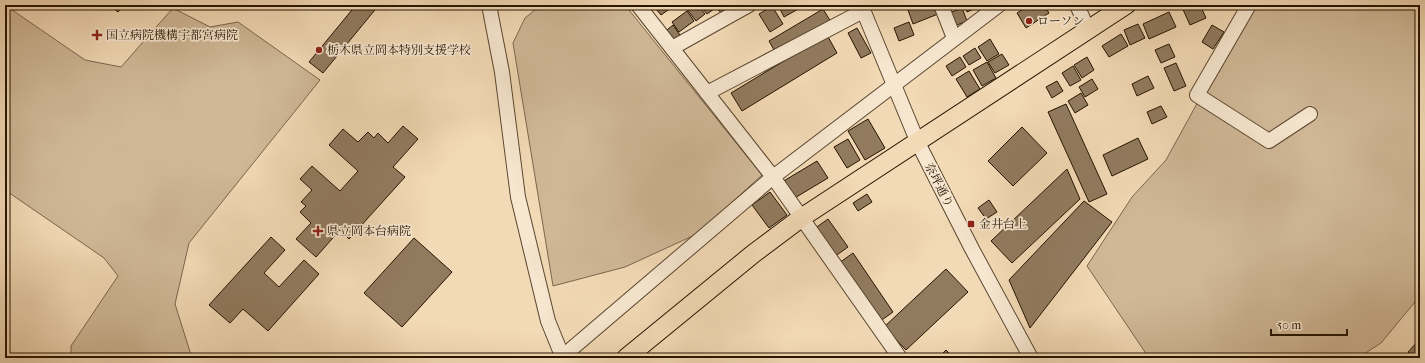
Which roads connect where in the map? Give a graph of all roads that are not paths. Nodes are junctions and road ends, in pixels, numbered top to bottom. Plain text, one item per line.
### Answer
1 (489, 5) edge
2 (638, 5) edge
3 (749, 5) edge
4 (941, 5) edge
5 (999, 5) edge
6 (1077, 5) edge
7 (1126, 5) edge
8 (1249, 5) edge
9 (862, 8) edge
10 (1088, 30) junction
11 (954, 38) junction
12 (672, 48) junction
13 (894, 85) junction
14 (707, 93) junction
15 (1310, 114) dead end
16 (918, 143) junction
17 (773, 177) junction
18 (801, 218) junction
19 (562, 358) edge
20 (626, 358) edge
21 (900, 358) edge
22 (1031, 358) edge

1 - 19 street
2 - 12 street
3 - 12 street
4 - 11 street
5 - 11 street
6 - 10 street
7 - 10 main road
8 - 15 street
9 - 13 street, 奈坪通り
9 - 14 street
10 - 16 main road
11 - 13 street
12 - 14 street
13 - 16 street, 奈坪通り
13 - 17 street
14 - 17 street
16 - 18 main road
16 - 22 street, 奈坪通り
17 - 18 street
17 - 19 street
18 - 20 main road
18 - 21 street

